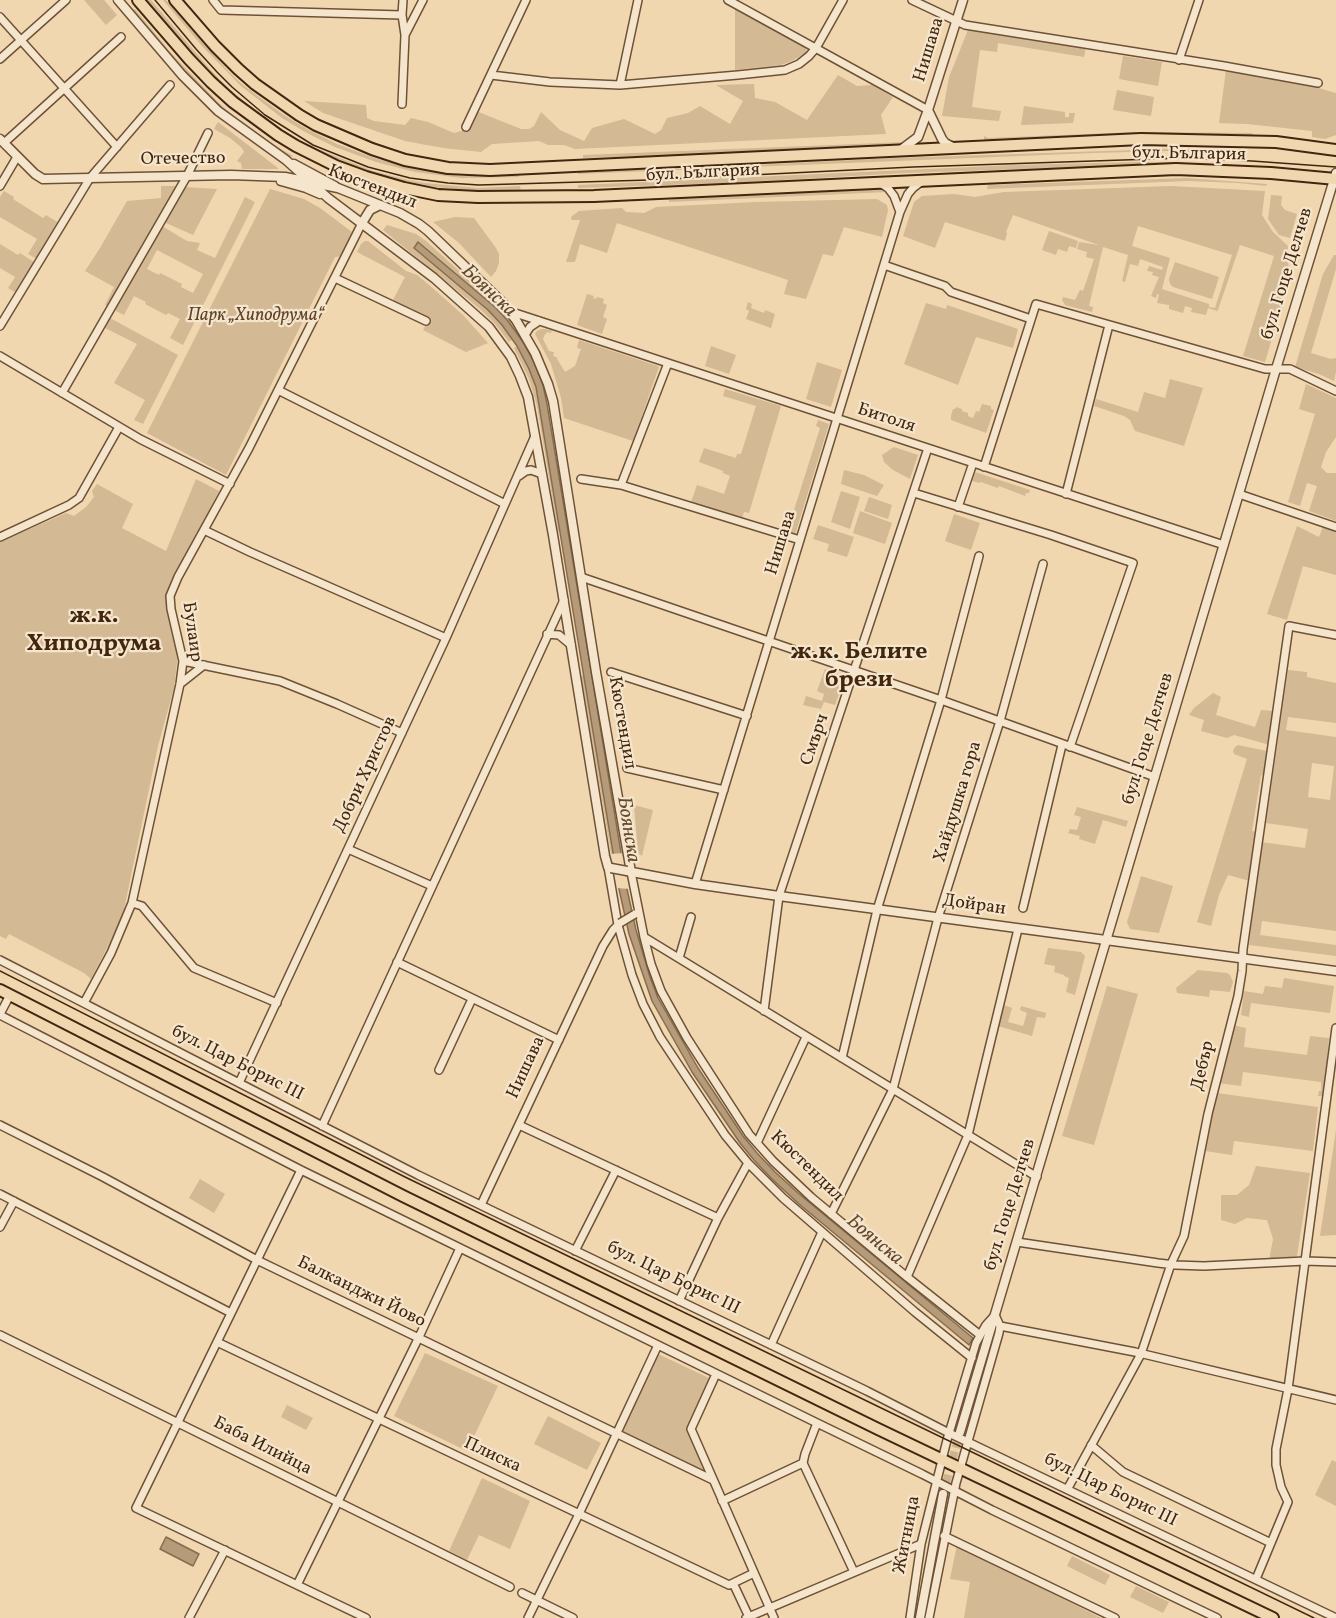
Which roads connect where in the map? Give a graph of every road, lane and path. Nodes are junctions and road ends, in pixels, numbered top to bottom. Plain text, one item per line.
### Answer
1 (66, 0) edge
2 (118, 0) edge
3 (138, 0) edge
4 (175, 0) edge
5 (213, 0) edge
6 (403, 0) edge
7 (423, 0) edge
8 (526, 0) edge
9 (638, 0) edge
10 (728, 0) edge
11 (843, 0) edge
12 (912, 0) edge
13 (963, 0) edge
14 (1199, 0) edge
15 (402, 15) junction
16 (0, 17) edge
17 (956, 21) junction
18 (405, 35) junction
19 (121, 37) dead end
20 (21, 41) junction
21 (816, 48) junction
22 (0, 59) edge
23 (1179, 60) junction
24 (491, 75) junction
25 (1318, 83) dead end
26 (170, 85) dead end
27 (620, 85) junction
28 (64, 89) junction
29 (402, 104) dead end
30 (928, 110) junction
31 (466, 127) dead end
32 (208, 133) dead end
33 (2, 141) edge
34 (117, 147) junction
35 (953, 147) junction
36 (901, 150) junction
37 (1336, 150) edge
38 (17, 157) junction
39 (285, 160) junction
40 (188, 176) junction
41 (1335, 177) edge
42 (90, 178) junction
43 (275, 178) junction
44 (926, 179) junction
45 (309, 182) junction
46 (878, 182) junction
47 (0, 186) edge
48 (338, 188) junction
49 (328, 198) junction
50 (380, 205) junction
51 (900, 212) junction
52 (362, 223) junction
53 (884, 265) junction
54 (335, 278) junction
55 (509, 311) junction
56 (1031, 319) junction
57 (426, 321) dead end
58 (539, 321) junction
59 (1108, 325) junction
60 (0, 326) edge
61 (525, 335) junction
62 (0, 356) edge
63 (668, 363) junction
64 (1276, 369) junction
65 (278, 390) junction
66 (1336, 391) edge
67 (62, 393) junction
68 (838, 419) junction
69 (119, 427) junction
70 (535, 436) junction
71 (928, 448) junction
72 (973, 463) junction
73 (984, 467) junction
74 (542, 474) junction
75 (517, 478) junction
76 (580, 479) dead end
77 (230, 484) junction
78 (621, 485) junction
79 (914, 494) junction
80 (1066, 494) junction
81 (1239, 494) junction
82 (506, 504) junction
83 (958, 507) junction
84 (1336, 527) edge
85 (204, 530) junction
86 (0, 537) edge
87 (800, 540) junction
88 (1224, 545) junction
89 (979, 556) dead end
90 (1043, 564) dead end
91 (581, 577) junction
92 (564, 600) junction
93 (547, 634) junction
94 (1336, 635) edge
95 (446, 639) junction
96 (769, 642) junction
97 (571, 645) junction
98 (183, 661) junction
99 (204, 665) junction
100 (855, 671) junction
101 (611, 672) dead end
102 (180, 684) junction
103 (940, 700) junction
104 (747, 716) junction
105 (999, 721) junction
106 (402, 733) junction
107 (1066, 746) junction
108 (627, 768) dead end
109 (1155, 777) junction
110 (724, 790) junction
111 (348, 849) junction
112 (609, 868) junction
113 (629, 871) junction
114 (695, 884) junction
115 (432, 886) junction
116 (779, 896) junction
117 (132, 903) junction
118 (1023, 908) dead end
119 (877, 910) junction
120 (637, 913) junction
121 (691, 917) dead end
122 (938, 918) junction
123 (619, 924) junction
124 (1018, 929) junction
125 (644, 937) junction
126 (1106, 941) junction
127 (624, 945) junction
128 (603, 946) junction
129 (679, 958) junction
130 (1242, 959) junction
131 (0, 960) edge
132 (397, 962) junction
133 (1336, 971) edge
134 (5, 993) edge
135 (472, 999) junction
136 (84, 1004) junction
137 (276, 1004) junction
138 (764, 1011) junction
139 (0, 1014) edge
140 (1336, 1028) edge
141 (806, 1037) junction
142 (559, 1040) junction
143 (842, 1058) junction
144 (439, 1070) dead end
145 (239, 1083) junction
146 (893, 1089) junction
147 (0, 1125) edge
148 (519, 1125) junction
149 (322, 1126) junction
150 (968, 1135) junction
151 (757, 1143) junction
152 (748, 1163) junction
153 (301, 1170) junction
154 (616, 1170) junction
155 (1036, 1177) junction
156 (0, 1194) edge
157 (14, 1201) junction
158 (481, 1205) junction
159 (831, 1214) junction
160 (718, 1218) junction
161 (0, 1227) edge
162 (822, 1232) junction
163 (1017, 1242) junction
164 (460, 1248) junction
165 (575, 1251) junction
166 (257, 1260) junction
167 (1305, 1261) junction
168 (1336, 1263) edge
169 (1171, 1264) junction
170 (907, 1277) junction
171 (679, 1301) junction
172 (231, 1313) junction
173 (995, 1316) junction
174 (999, 1326) junction
175 (0, 1335) edge
176 (980, 1335) junction
177 (418, 1338) junction
178 (217, 1342) junction
179 (657, 1345) junction
180 (771, 1345) junction
181 (1141, 1354) junction
182 (972, 1358) junction
183 (716, 1374) junction
184 (1288, 1389) junction
185 (1336, 1400) edge
186 (379, 1419) junction
187 (178, 1422) junction
188 (817, 1424) junction
189 (960, 1432) tunnel mouth
190 (617, 1433) junction
191 (949, 1433) junction
192 (967, 1441) junction
193 (1091, 1446) junction
194 (942, 1459) junction
195 (803, 1463) junction
196 (960, 1468) junction
197 (713, 1480) junction
198 (936, 1481) junction
199 (1068, 1488) junction
200 (954, 1490) junction
201 (943, 1494) tunnel mouth
202 (722, 1501) junction
203 (338, 1502) junction
204 (579, 1514) junction
205 (944, 1536) junction
206 (1271, 1542) junction
207 (921, 1544) junction
208 (225, 1550) junction
209 (854, 1572) junction
210 (754, 1574) junction
211 (1256, 1579) junction
212 (734, 1583) junction
213 (297, 1585) junction
214 (510, 1587) dead end
215 (522, 1593) dead end
216 (536, 1600) junction
217 (770, 1608) junction
218 (748, 1617) edge
219 (189, 1618) edge
220 (366, 1618) edge
221 (528, 1618) edge
222 (573, 1618) edge
223 (774, 1618) edge
224 (910, 1618) edge
225 (920, 1618) edge
226 (929, 1618) edge
227 (1115, 1618) edge
228 (1215, 1618) edge
229 (1273, 1618) edge
230 (1336, 1618) edge

1 - 20 street
2 - 39 street
3 - 46 main road, бул. България
4 - 36 main road, бул. България
5 - 15 street
6 - 15 street
7 - 18 street
8 - 24 street
9 - 27 street
10 - 21 street
11 - 21 street
12 - 17 street
13 - 17 street, Нишава
14 - 23 street
15 - 18 street
16 - 20 street
17 - 23 street
17 - 30 street, Нишава
18 - 29 street
19 - 28 street
20 - 22 street
20 - 28 street
21 - 27 street
21 - 30 street
23 - 25 street
24 - 27 street
24 - 31 street
26 - 34 street
28 - 33 street
28 - 34 street
30 - 35 street, Нишава
30 - 36 street, Нишава
32 - 40 street
33 - 38 street, Отечество
34 - 42 street
35 - 36 main road, бул. България
35 - 37 main road, бул. България
38 - 42 street, Отечество
38 - 47 street
39 - 45 street
39 - 48 street
40 - 42 street, Отечество
40 - 43 street, Отечество
40 - 67 street
41 - 44 main road, бул. България
41 - 64 street, бул. Гоце Делчев
42 - 60 street
43 - 45 street, Отечество
43 - 49 street, Отечество
44 - 46 main road, бул. България
44 - 51 street, Нишава
45 - 48 street, Кюстендил
45 - 49 street
46 - 51 street
48 - 50 street, Кюстендил
49 - 52 street, Кюстендил
50 - 52 street
50 - 55 street, Кюстендил
51 - 53 street, Нишава
52 - 54 street, Булаир
52 - 70 street, Кюстендил
53 - 56 street
53 - 68 street, Нишава
54 - 57 street
54 - 65 street, Булаир
55 - 58 street, Битоля
55 - 61 street, Кюстендил
56 - 59 street
56 - 73 street
58 - 61 street
58 - 63 street, Битоля
59 - 64 street
59 - 80 street
61 - 91 street, Кюстендил
62 - 67 street
63 - 68 street, Битоля
63 - 78 street
64 - 66 street
64 - 81 street, бул. Гоце Делчев
65 - 77 street, Булаир
65 - 82 street
67 - 69 street
68 - 71 street, Битоля
68 - 87 street, Нишава
69 - 77 street
69 - 86 street
70 - 74 street, Кюстендил
70 - 75 street, Добри Христов
71 - 72 street, Битоля
71 - 79 street, Смърч
72 - 73 street, Битоля
72 - 83 street
73 - 80 street, Битоля
74 - 75 street
74 - 92 street, Кюстендил
75 - 82 street, Добри Христов
76 - 78 street
77 - 85 street, Булаир
78 - 87 street
79 - 83 street
79 - 100 street, Смърч
80 - 88 street, Битоля
81 - 84 street
81 - 88 street, бул. Гоце Делчев
82 - 95 street, Добри Христов
83 - 107 street
85 - 95 street
85 - 98 street, Булаир
87 - 96 street, Нишава
88 - 109 street, бул. Гоце Делчев
89 - 103 street
90 - 105 street, Хайдушка гора
91 - 96 street
91 - 113 street, Кюстендил
92 - 93 street
92 - 97 street, Кюстендил
93 - 97 street
93 - 115 street
94 - 130 street, Дебър
95 - 106 street, Добри Христов
96 - 100 street
96 - 104 street, Нишава
97 - 112 street, Кюстендил
98 - 99 street
98 - 102 street, Булаир
99 - 102 street
99 - 106 street
100 - 103 street
100 - 116 street, Смърч
101 - 104 street
102 - 117 street, Булаир
103 - 105 street
103 - 119 street
104 - 110 street, Нишава
105 - 107 street
105 - 122 street, Хайдушка гора
106 - 111 street, Добри Христов
107 - 109 street
107 - 118 street
108 - 110 street
109 - 126 street, бул. Гоце Делчев
110 - 114 street, Нишава
111 - 115 street
111 - 137 street, Добри Христов
112 - 113 street, Дойран, bridge
112 - 123 street, Кюстендил
113 - 114 street, Дойран
113 - 120 street, Кюстендил
114 - 116 street, Дойран
115 - 132 street
116 - 119 street, Дойран
116 - 138 street, Смърч
117 - 136 street, Булаир
117 - 137 street
119 - 122 street, Дойран
119 - 143 street
120 - 123 street, Нишава, bridge
120 - 125 street, Кюстендил
121 - 129 street
122 - 124 street, Дойран
122 - 146 street, Хайдушка гора
123 - 127 street, Кюстендил
123 - 128 street, Нишава
124 - 126 street, Дойран
124 - 150 street
125 - 129 street
125 - 151 street, Кюстендил
126 - 130 street, Дойран
126 - 155 street, бул. Гоце Делчев
127 - 128 street
127 - 152 street, Кюстендил
128 - 142 street, Нишава
129 - 138 street
130 - 133 street, Дойран
130 - 169 street, Дебър
131 - 136 street, бул. Цар Борис III
132 - 135 street
132 - 149 street
134 - 139 street
134 - 194 main road
135 - 142 street
135 - 144 street
136 - 145 street, бул. Цар Борис III
137 - 145 street, Добри Христов
138 - 141 street
139 - 153 street
140 - 167 street
141 - 143 street
141 - 151 street
142 - 148 street, Нишава
143 - 146 street
145 - 149 street, бул. Цар Борис III
146 - 150 street
146 - 159 street, Хайдушка гора
147 - 166 street, Балканджи Йово
148 - 154 street
148 - 158 street, Нишава
149 - 158 street, бул. Цар Борис III
150 - 155 street
150 - 170 street
151 - 159 street, Кюстендил
152 - 160 street
152 - 162 street, Кюстендил
153 - 164 street
153 - 166 street
154 - 160 street
154 - 165 street
155 - 163 street, бул. Гоце Делчев
156 - 157 street
157 - 161 street
157 - 172 street
158 - 165 street, бул. Цар Борис III
159 - 170 street, Кюстендил
160 - 171 street
162 - 180 street
162 - 182 street, Кюстендил
163 - 169 street
163 - 173 street, бул. Гоце Делчев
164 - 177 street
164 - 179 street
165 - 171 street, бул. Цар Борис III
166 - 172 street
166 - 177 street, Балканджи Йово
167 - 168 street
167 - 169 street
167 - 184 street
169 - 181 street, Дебър
170 - 176 street, Кюстендил
171 - 180 street, бул. Цар Борис III
172 - 178 street
173 - 174 street
173 - 176 street, бул. Гоце Делчев
173 - 189 street, бул. Гоце Делчев
174 - 181 street
174 - 192 street
175 - 187 street, Баба Илийца
176 - 182 street, бул. Гоце Делчев
177 - 186 street
177 - 190 street, Балканджи Йово
178 - 186 street, Плиска
178 - 187 street
179 - 183 street
179 - 190 street
180 - 191 street, бул. Цар Борис III
181 - 184 street
181 - 193 street, Дебър
182 - 191 street, бул. Гоце Делчев
183 - 188 street
183 - 197 street
184 - 185 street
184 - 206 street
186 - 203 street
186 - 204 street, Плиска
187 - 203 street, Баба Илийца
187 - 208 street
188 - 195 street
188 - 198 street
190 - 197 street, Балканджи Йово
190 - 204 street
191 - 192 street, бул. Цар Борис III
191 - 194 street, бул. Гоце Делчев
192 - 196 street
192 - 199 street, бул. Цар Борис III
193 - 199 street, Дебър
193 - 206 street
194 - 196 main road
194 - 198 street, Житница
195 - 202 street
195 - 209 street
196 - 200 street, Житница
196 - 229 main road
197 - 202 street
198 - 200 street
198 - 207 street, Житница
199 - 211 street, бул. Цар Борис III
200 - 205 street, Житница
200 - 228 street
201 - 225 street, Житница
202 - 210 street
203 - 213 street
203 - 214 street, Баба Илийца
204 - 212 street, Плиска
204 - 216 street
205 - 226 street, Житница
205 - 227 street
206 - 211 street
207 - 209 street
207 - 224 street, Житница
208 - 213 street
208 - 219 street
209 - 217 street
210 - 212 street
210 - 217 street
211 - 230 street, бул. Цар Борис III
212 - 218 street
213 - 220 street
215 - 216 street
216 - 221 street
216 - 222 street
217 - 218 street
217 - 223 street

